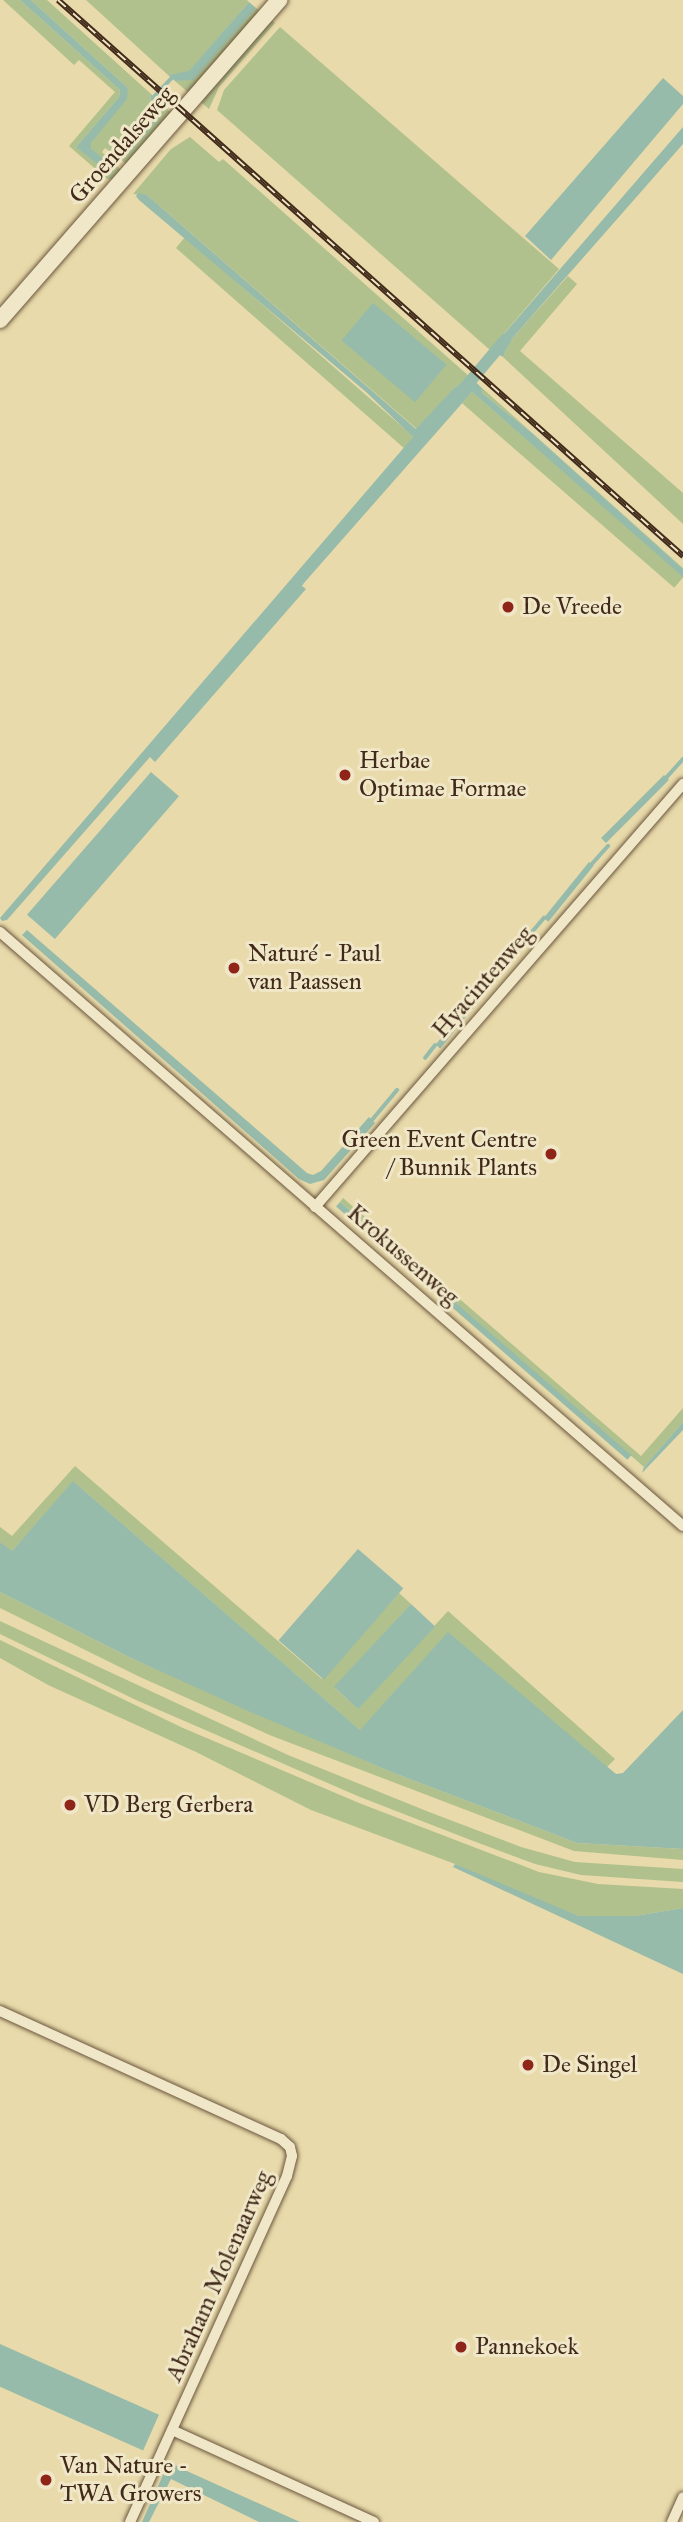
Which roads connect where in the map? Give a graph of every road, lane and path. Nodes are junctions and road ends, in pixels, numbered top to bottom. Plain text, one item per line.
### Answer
1 (279, 0) edge
2 (0, 320) edge
3 (683, 784) edge
4 (0, 932) edge
5 (315, 1207) junction
6 (683, 1527) edge
7 (0, 2011) edge
8 (172, 2430) junction
9 (683, 2497) edge
10 (130, 2522) edge
11 (374, 2522) edge
12 (672, 2522) edge

1 - 2 street, Groendalseweg
3 - 5 street, Hyacintenweg
4 - 5 street, Krokussenweg
5 - 6 street, Krokussenweg
7 - 8 street, Abraham Molenaarweg
8 - 10 street, Abraham Molenaarweg
8 - 11 street
9 - 12 street

